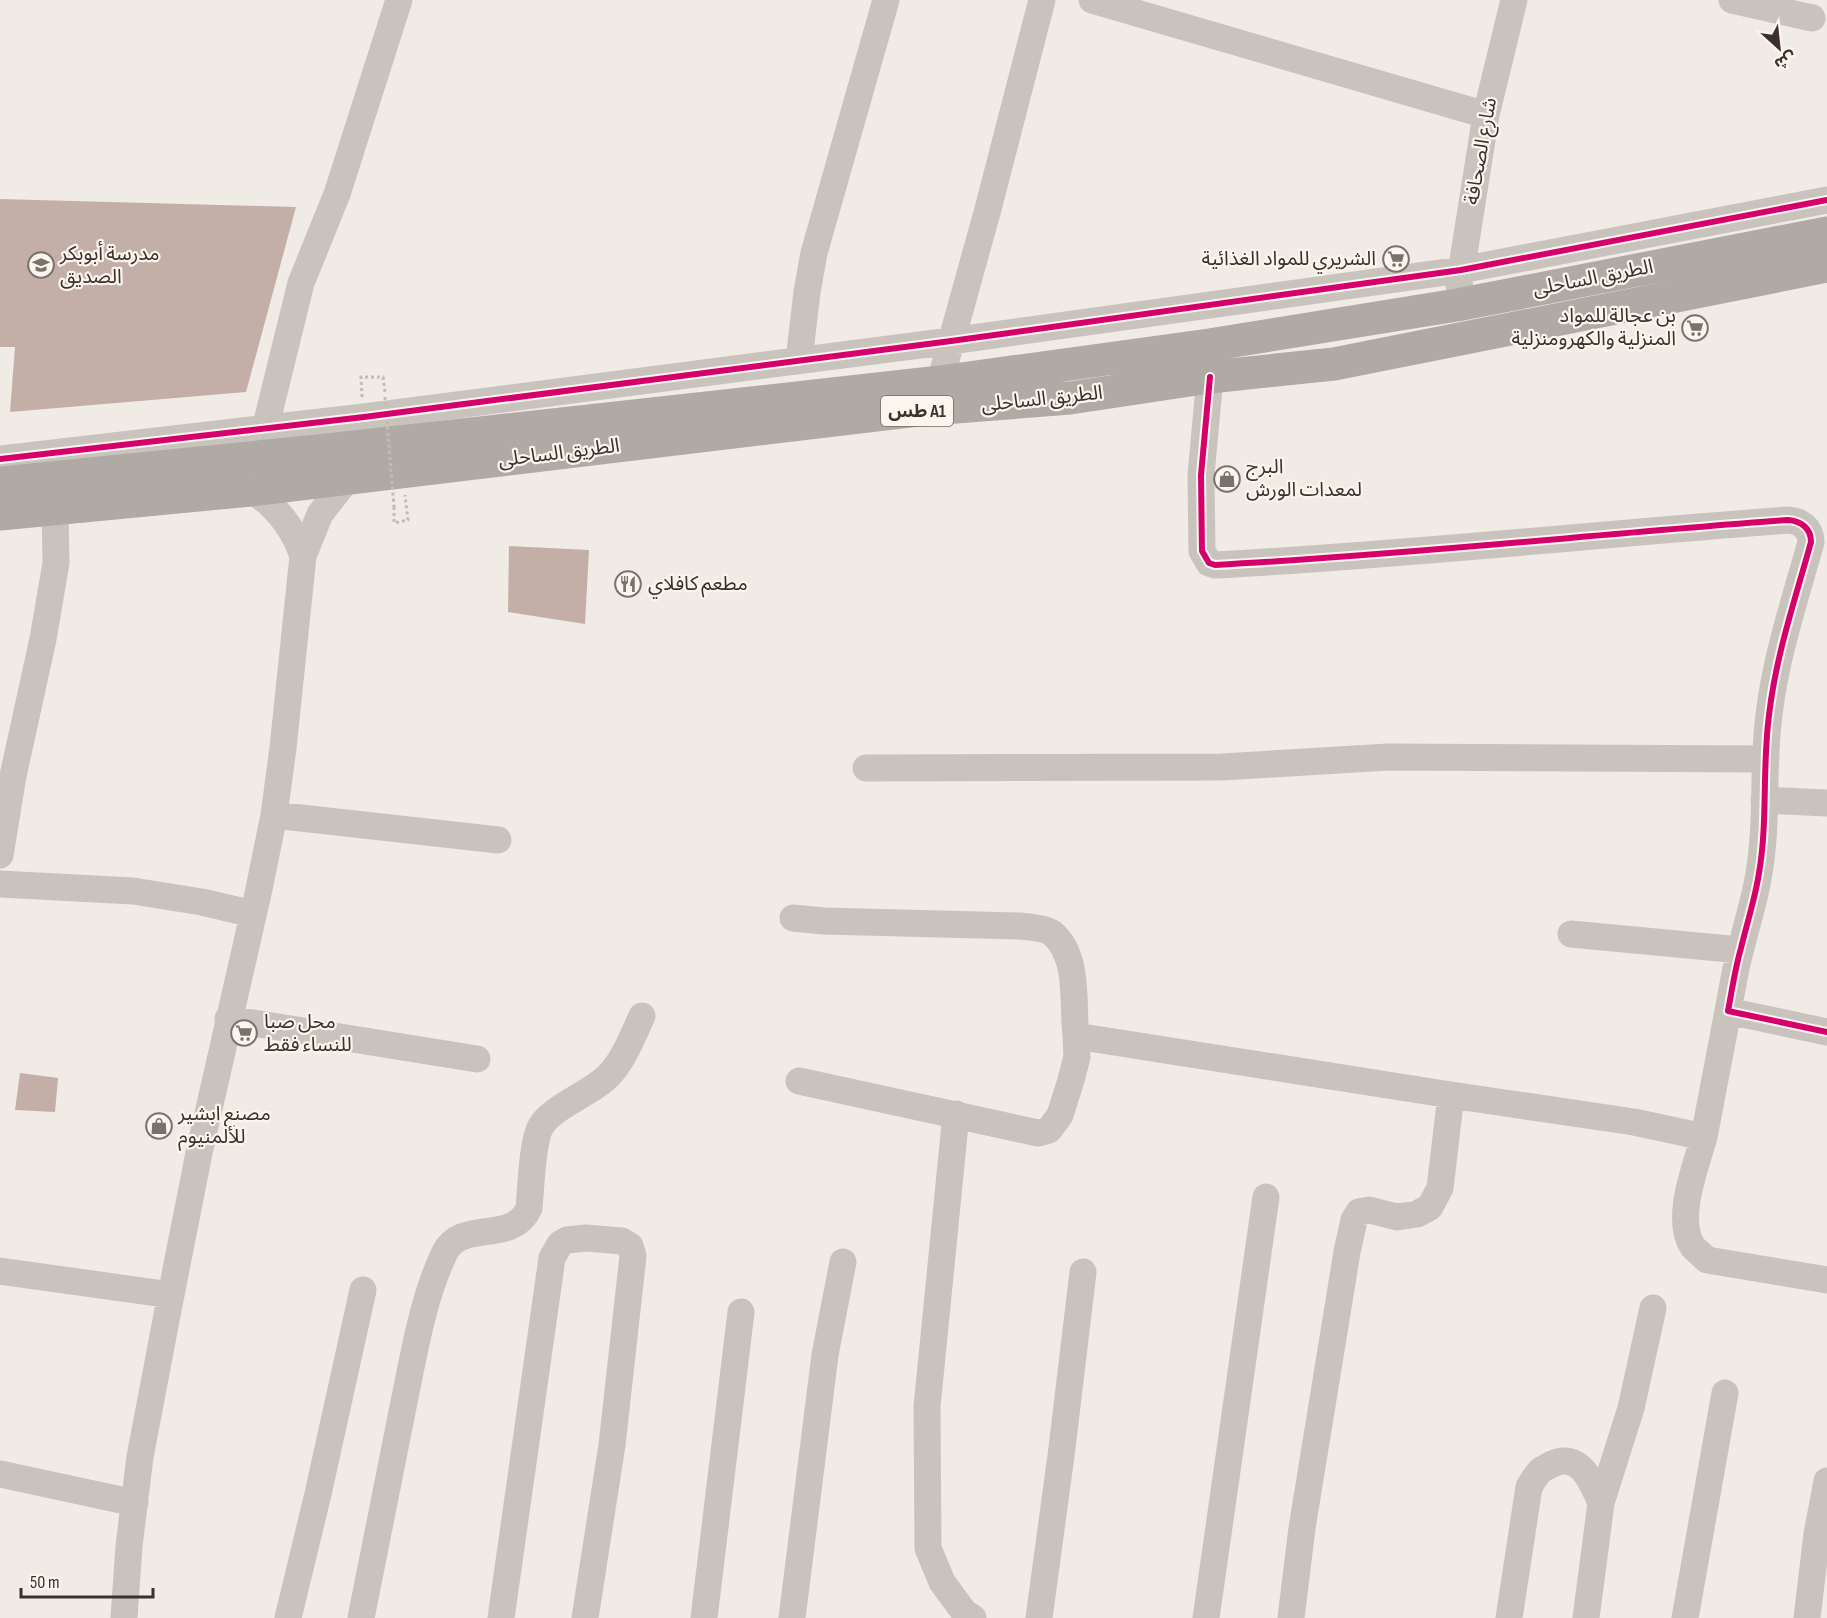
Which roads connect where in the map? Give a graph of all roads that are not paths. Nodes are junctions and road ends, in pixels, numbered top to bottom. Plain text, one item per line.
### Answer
1 (399, 0) edge
2 (886, 0) edge
3 (1042, 0) edge
4 (1092, 0) edge
5 (1514, 0) edge
6 (1732, 0) edge
7 (1812, 18) dead end
8 (1486, 116) junction
9 (1827, 200) edge
10 (1827, 233) edge
11 (1827, 266) edge
12 (1461, 270) junction
13 (1457, 305) junction
14 (951, 340) junction
15 (799, 360) junction
16 (1210, 377) junction
17 (940, 382) junction
18 (265, 429) junction
19 (0, 459) edge
20 (348, 478) junction
21 (0, 483) edge
22 (251, 490) junction
23 (55, 507) junction
24 (0, 514) edge
25 (303, 556) junction
26 (1765, 759) junction
27 (866, 768) dead end
28 (1764, 800) junction
29 (1827, 803) edge
30 (274, 815) junction
31 (1827, 818) edge
32 (1792, 827) dead end
33 (498, 840) dead end
34 (0, 855) edge
35 (0, 884) edge
36 (253, 914) junction
37 (793, 918) dead end
38 (1571, 934) dead end
39 (1740, 950) junction
40 (1728, 1011) junction
41 (642, 1016) dead end
42 (228, 1019) junction
43 (1827, 1032) edge
44 (1076, 1036) junction
45 (477, 1059) dead end
46 (799, 1081) dead end
47 (1450, 1095) junction
48 (956, 1114) junction
49 (1704, 1137) junction
50 (1266, 1197) dead end
51 (843, 1263) dead end
52 (0, 1271) edge
53 (1083, 1272) dead end
54 (1827, 1281) edge
55 (363, 1290) dead end
56 (171, 1294) junction
57 (1653, 1308) dead end
58 (741, 1312) dead end
59 (1725, 1393) dead end
60 (0, 1474) edge
61 (1827, 1481) edge
62 (135, 1503) junction
63 (1601, 1503) junction
64 (124, 1618) edge
65 (288, 1618) edge
66 (362, 1618) edge
67 (501, 1618) edge
68 (585, 1618) edge
69 (704, 1618) edge
70 (792, 1618) edge
71 (973, 1618) edge
72 (1039, 1618) edge
73 (1206, 1618) edge
74 (1291, 1618) edge
75 (1509, 1618) edge
76 (1587, 1618) edge
77 (1685, 1618) edge
78 (1808, 1618) edge

1 - 18 street
2 - 15 street
3 - 14 street
4 - 8 street
5 - 8 street, شارع الصحافة
6 - 7 street
8 - 12 street, شارع الصحافة
9 - 12 street
10 - 13 highway, الطريق الساحلى / طس A1
11 - 16 highway, الطريق الساحلى / طس A1
12 - 13 street, شارع الصحافة
12 - 14 street
13 - 17 highway, الطريق الساحلى / طس A1
14 - 15 street
14 - 17 street
15 - 18 street
16 - 20 highway, الطريق الساحلى / طس A1
16 - 26 street
17 - 21 highway, الطريق الساحلى / طس A1
18 - 19 street
20 - 22 highway, الطريق الساحلى / طس A1
20 - 25 street
22 - 23 highway, الطريق الساحلى / طس A1
22 - 25 street
23 - 24 highway, الطريق الساحلى / طس A1
23 - 34 street
25 - 30 street
26 - 27 street
26 - 28 street
28 - 29 street
28 - 39 street
30 - 33 street
30 - 36 street
31 - 32 street
35 - 36 street
36 - 42 street
37 - 44 street
38 - 39 street
39 - 40 street
40 - 43 street
40 - 49 street
41 - 66 street
42 - 45 street
42 - 56 street
44 - 47 street
44 - 48 street
46 - 48 street
47 - 49 street
47 - 74 street
48 - 71 street
49 - 54 street
50 - 73 street
51 - 70 street
52 - 56 street
53 - 72 street
55 - 65 street
56 - 62 street
57 - 63 street
58 - 69 street
59 - 77 street
60 - 62 street
61 - 78 street
62 - 64 street
63 - 75 street
63 - 76 street
67 - 68 street

